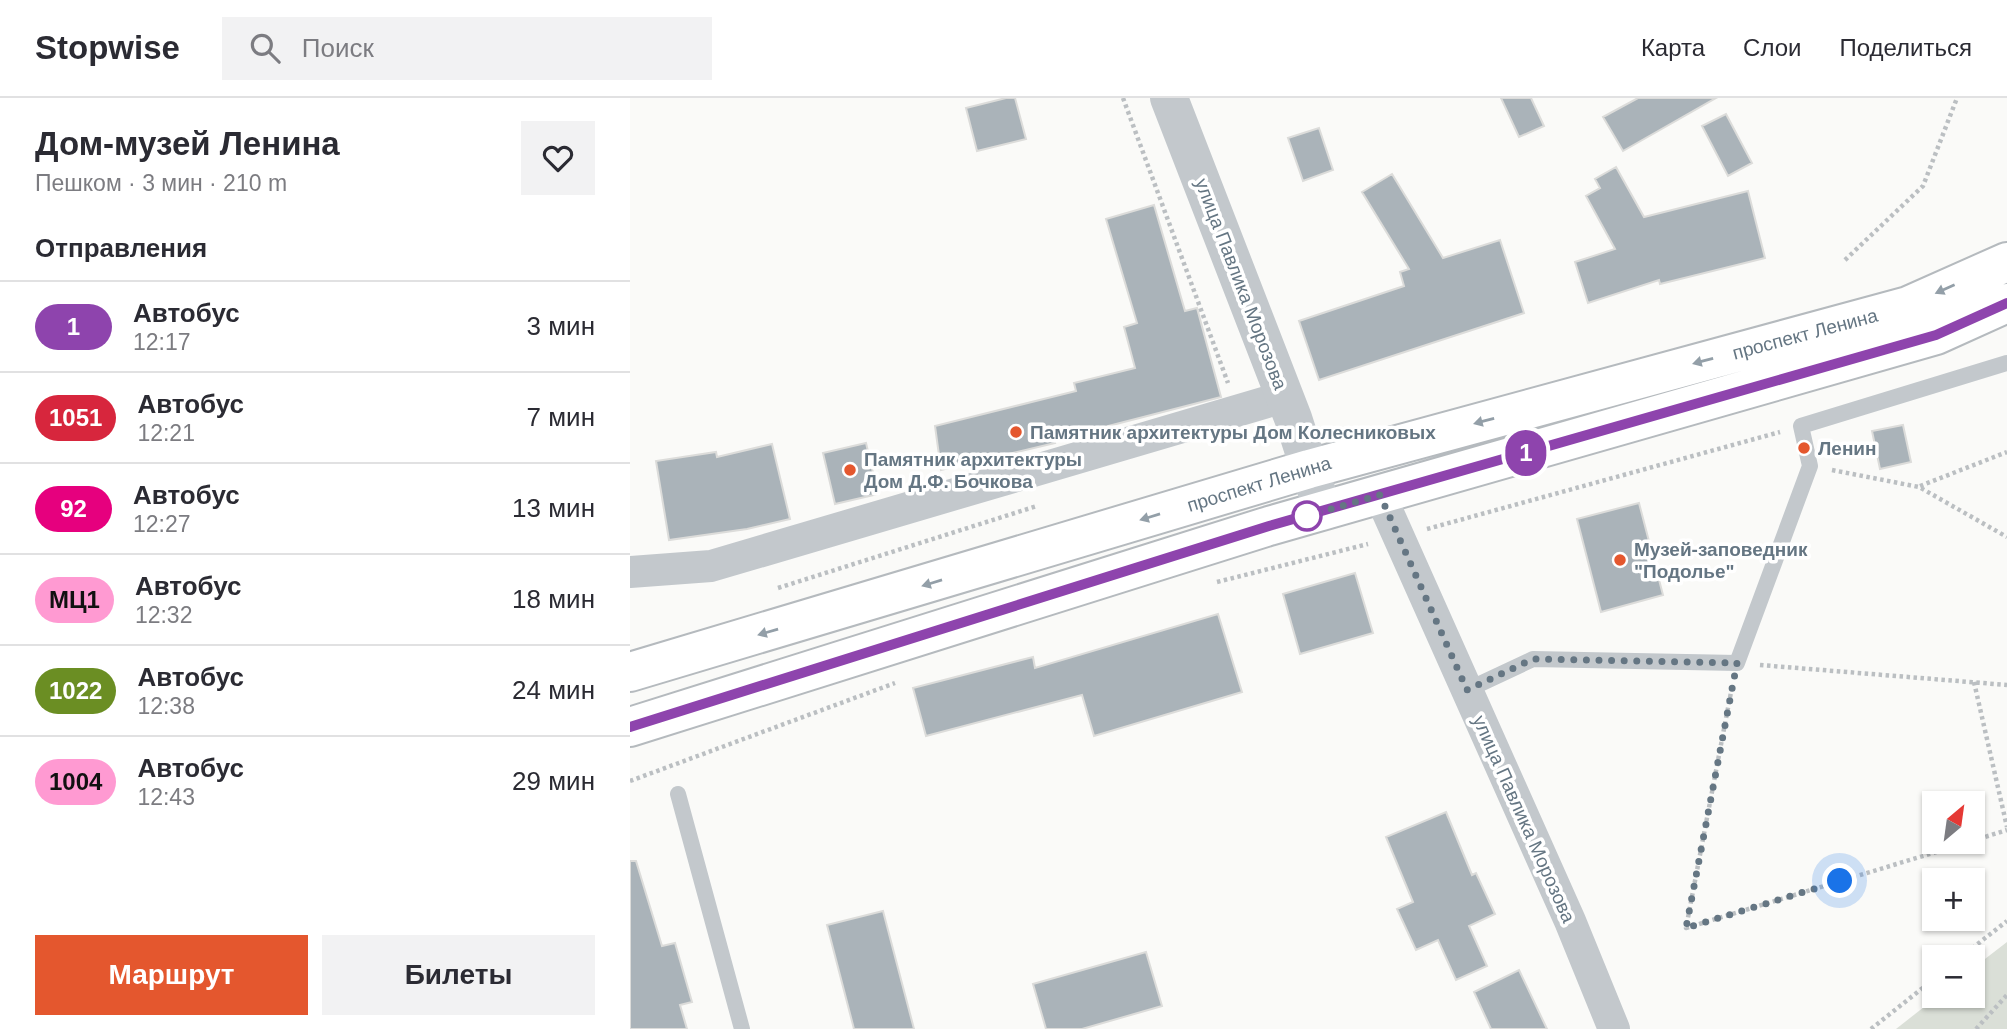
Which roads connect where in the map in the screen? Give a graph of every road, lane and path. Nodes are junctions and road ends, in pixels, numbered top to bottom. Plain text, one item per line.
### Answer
1 (1124, 98) edge
2 (1169, 98) edge
3 (1957, 98) edge
4 (1845, 260) dead end
5 (2007, 262) edge
6 (2007, 303) edge
7 (2007, 363) edge
8 (1284, 397) junction
9 (1238, 411) junction
10 (1801, 426) junction
11 (2007, 452) edge
12 (1810, 466) junction
13 (1309, 468) junction
14 (1919, 486) junction
15 (1380, 495) junction
16 (1323, 511) junction
17 (1399, 536) junction
18 (2007, 537) edge
19 (940, 539) dead end
20 (630, 572) edge
21 (772, 590) dead end
22 (1737, 663) junction
23 (630, 672) edge
24 (899, 682) dead end
25 (1974, 682) junction
26 (2007, 685) edge
27 (1467, 690) junction
28 (630, 727) edge
29 (630, 781) edge
30 (678, 794) dead end
31 (2007, 829) edge
32 (1985, 836) edge
33 (1928, 854) edge
34 (2007, 921) edge
35 (1976, 945) edge
36 (1922, 989) edge
37 (2007, 995) edge
38 (742, 1029) edge
39 (1614, 1029) edge
40 (1871, 1029) edge
41 (1976, 1029) edge

1 - 9 path
2 - 8 street, улица Павлика Морозова
3 - 4 path
5 -> 13 main road, проспект Ленина
6 - 15 main road, проспект Ленина
7 - 10 lane
8 - 9 street
8 - 13 street, улица Павлика Морозова
9 - 20 street
10 - 12 lane
10 - 17 path
11 - 14 path
12 - 14 path
12 - 22 lane
13 - 16 street, улица Павлика Морозова
13 -> 23 main road, проспект Ленина
14 - 18 path
15 - 16 main road, проспект Ленина
15 - 17 street, улица Павлика Морозова
16 - 28 main road, проспект Ленина
17 - 27 street, улица Павлика Морозова
19 - 21 path
22 - 25 path
22 - 27 lane
22 - 33 path
24 - 29 path
25 - 26 path
25 - 31 path
27 - 39 street, улица Павлика Морозова
30 - 38 lane
31 - 32 path
34 - 35 path
36 - 40 path
37 - 41 path

